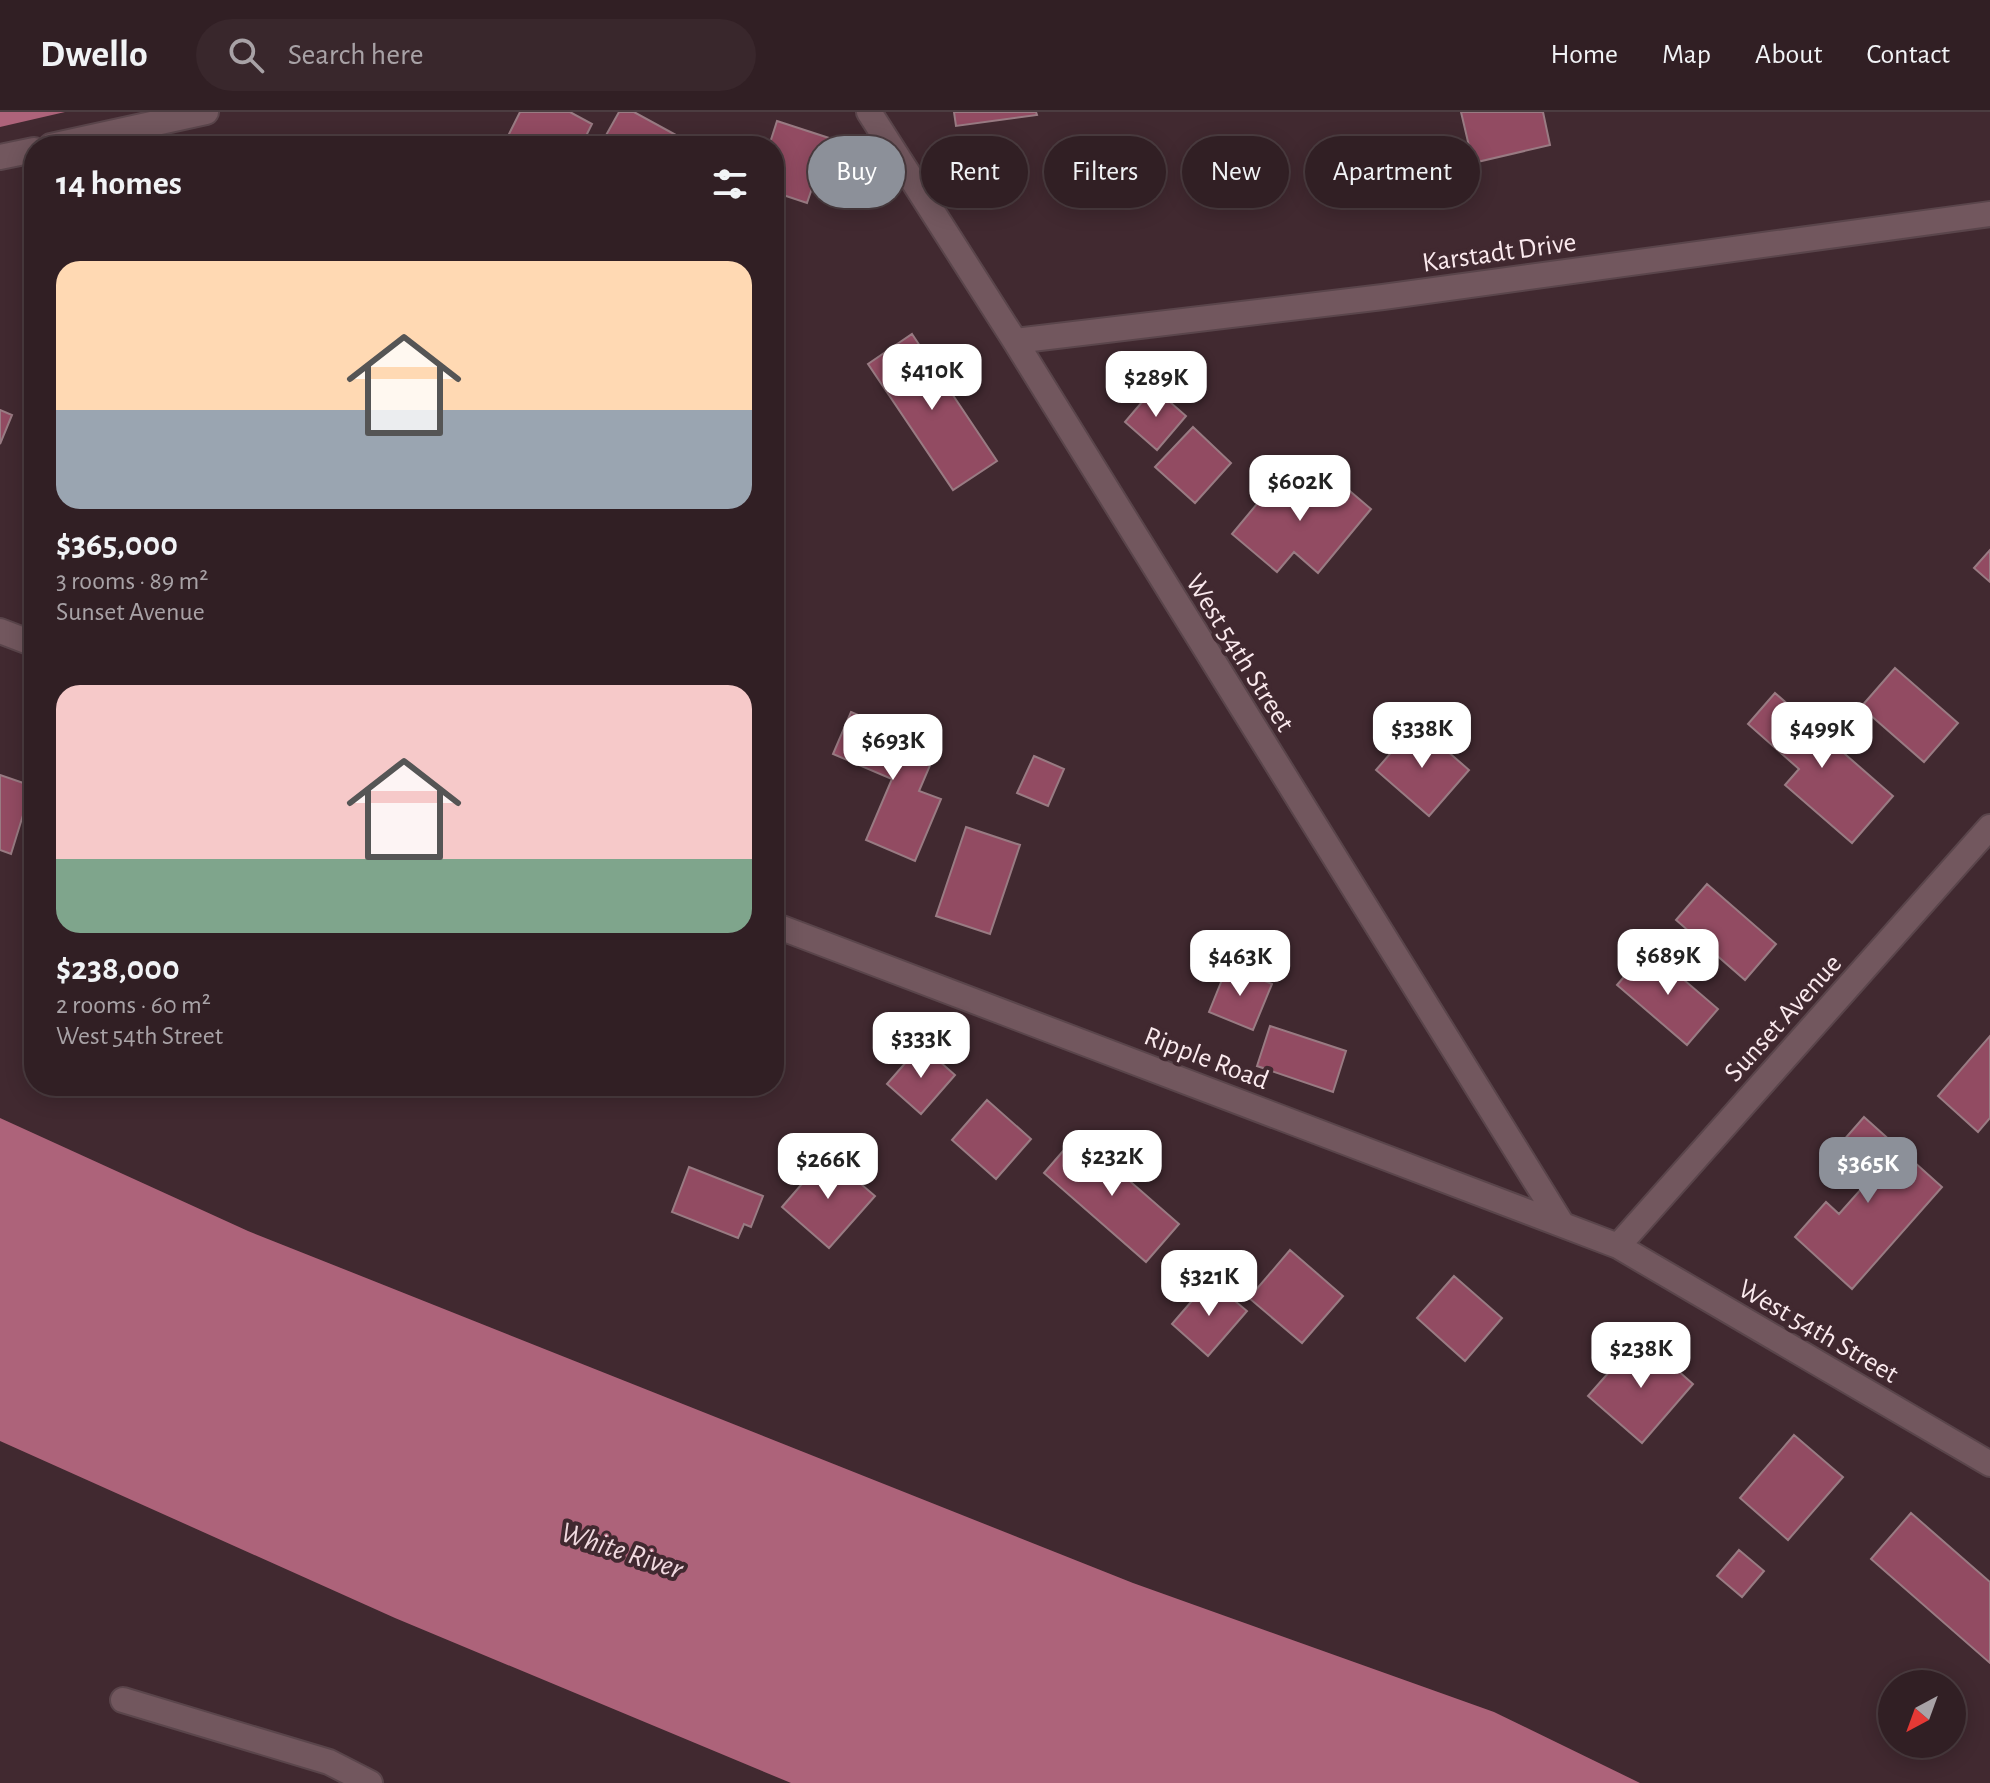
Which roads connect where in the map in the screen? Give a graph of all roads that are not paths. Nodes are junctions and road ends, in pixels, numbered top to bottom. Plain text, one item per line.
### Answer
1 (206, 112) edge
2 (869, 112) edge
3 (97, 136) edge
4 (24, 152) edge
5 (0, 157) edge
6 (1990, 214) edge
7 (1015, 341) junction
8 (0, 631) edge
9 (24, 640) edge
10 (1990, 827) edge
11 (784, 929) edge
12 (1562, 1224) junction
13 (1618, 1246) junction
14 (1990, 1464) edge
15 (123, 1700) dead end
16 (370, 1783) edge

1 - 3 street
2 - 7 street, West 54th Street
4 - 5 street
6 - 7 street, Karstadt Drive
7 - 12 street, West 54th Street
8 - 9 street
10 - 13 street, Sunset Avenue
11 - 12 street, Ripple Road
12 - 13 street, Ripple Road
13 - 14 street, West 54th Street
15 - 16 street

